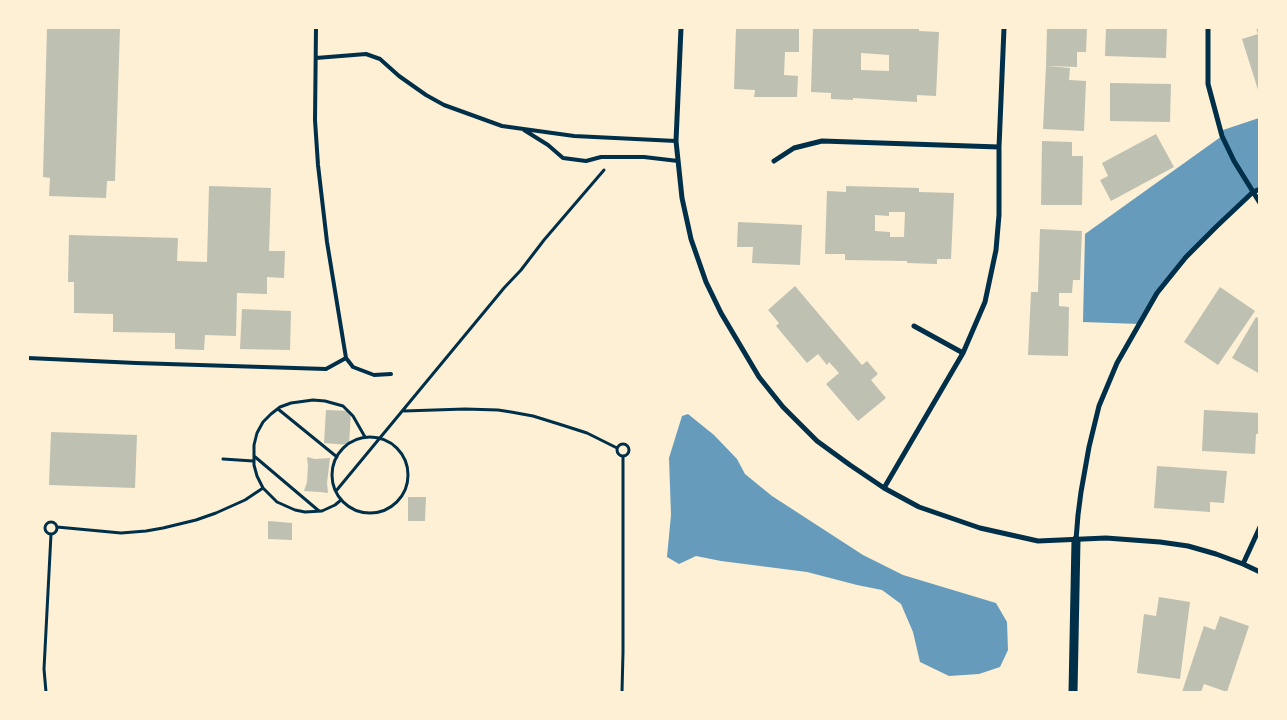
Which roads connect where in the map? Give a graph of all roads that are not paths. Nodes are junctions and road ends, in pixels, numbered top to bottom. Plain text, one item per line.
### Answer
1 (316, 28) edge
2 (681, 28) edge
3 (1004, 28) edge
4 (1208, 28) edge
5 (316, 58) junction
6 (522, 128) junction
7 (676, 141) junction
8 (999, 147) junction
9 (678, 161) junction
10 (774, 161) dead end
11 (1260, 189) edge
12 (1253, 192) junction
13 (1260, 203) edge
14 (914, 326) dead end
15 (963, 353) junction
16 (28, 358) edge
17 (346, 358) junction
18 (391, 374) dead end
19 (884, 488) junction
20 (1260, 527) edge
21 (1076, 540) junction
22 (1244, 564) junction
23 (1260, 572) edge
24 (1073, 692) edge

1 - 5 lane
2 - 7 street
3 - 8 street
4 - 12 street
5 - 6 lane
5 - 17 lane
6 - 7 lane
6 - 9 lane
7 - 9 street
8 - 10 street
8 - 15 street
9 - 19 street
11 - 12 street
12 - 13 street
12 - 21 street
14 - 15 street
15 - 19 street
16 - 17 lane
17 - 18 lane
19 - 21 street
20 - 22 street
21 - 22 street
21 - 24 street
22 - 23 street

